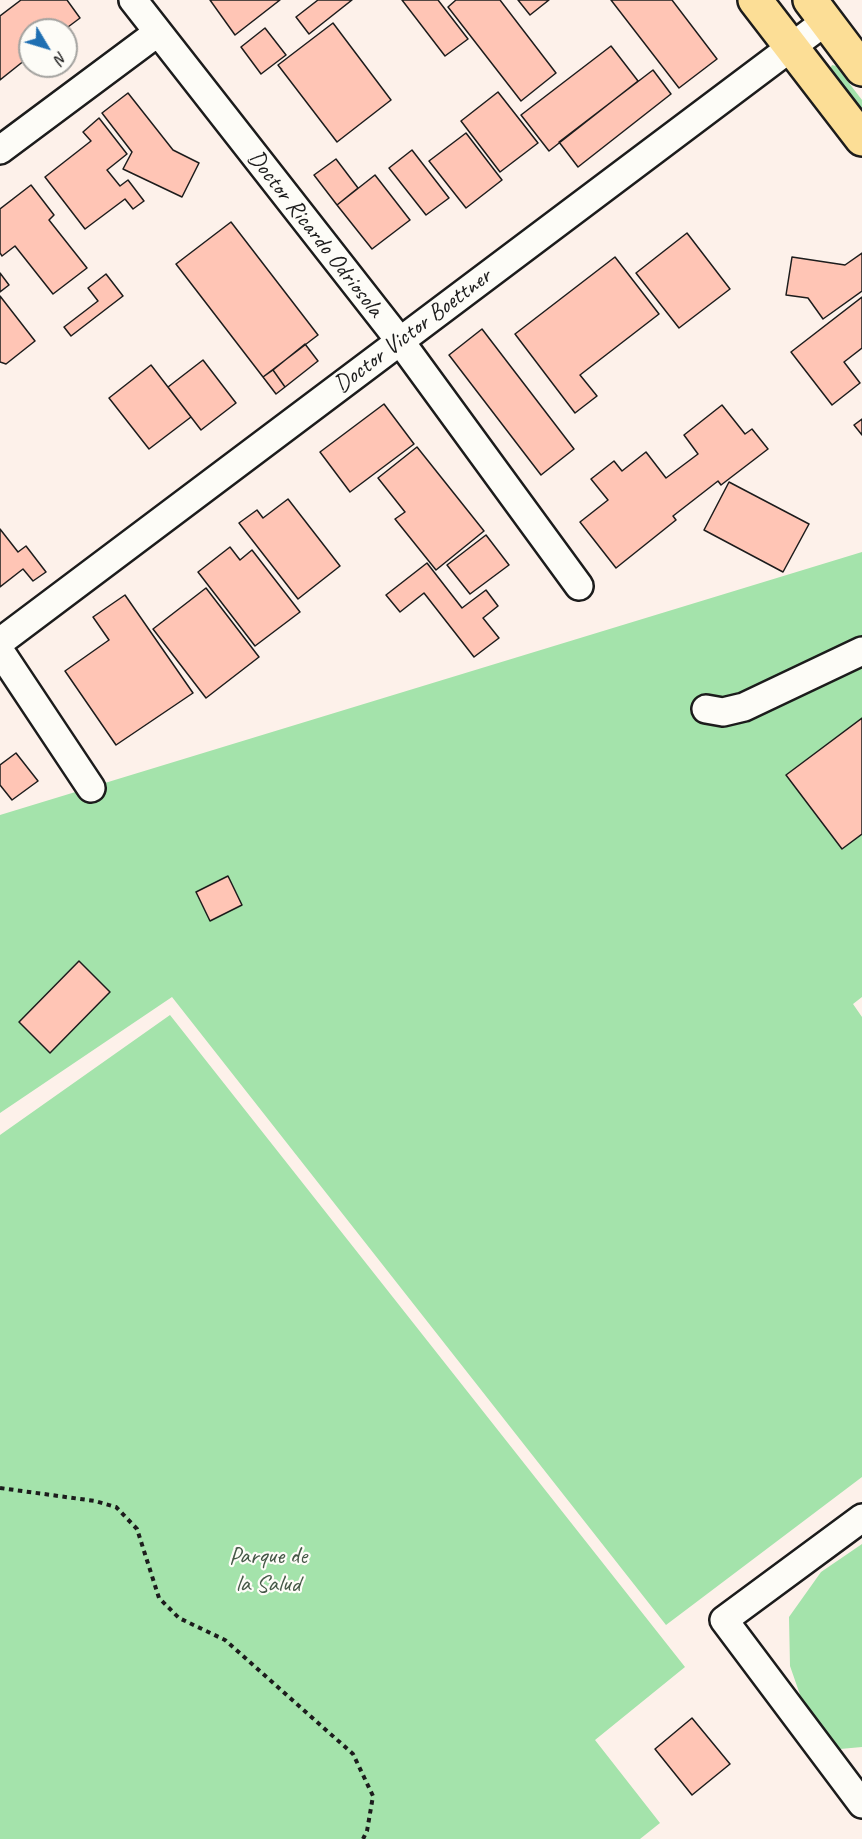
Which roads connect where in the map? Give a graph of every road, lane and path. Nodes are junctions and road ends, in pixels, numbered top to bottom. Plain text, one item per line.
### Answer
1 (133, 0) edge
2 (756, 0) edge
3 (818, 11) edge
4 (157, 33) junction
5 (791, 47) junction
6 (862, 69) edge
7 (862, 139) edge
8 (0, 150) edge
9 (400, 341) junction
10 (579, 586) dead end
11 (0, 642) edge
12 (0, 651) edge
13 (862, 651) edge
14 (706, 709) dead end
15 (91, 788) dead end
16 (0, 1488) edge
17 (862, 1518) edge
18 (862, 1803) edge
19 (363, 1839) edge

1 - 4 street, Doctor Ricardo Odriosola
2 - 5 main road
3 - 5 street, Doctor Victor Boettner
3 - 6 main road
4 - 8 street
4 - 9 street, Doctor Ricardo Odriosola
5 - 7 main road
5 - 9 street, Doctor Victor Boettner
9 - 10 street, Doctor Ricardo Odriosola
9 - 11 street, Doctor Victor Boettner
12 - 15 street
13 - 14 street
16 - 19 path
17 - 18 street

